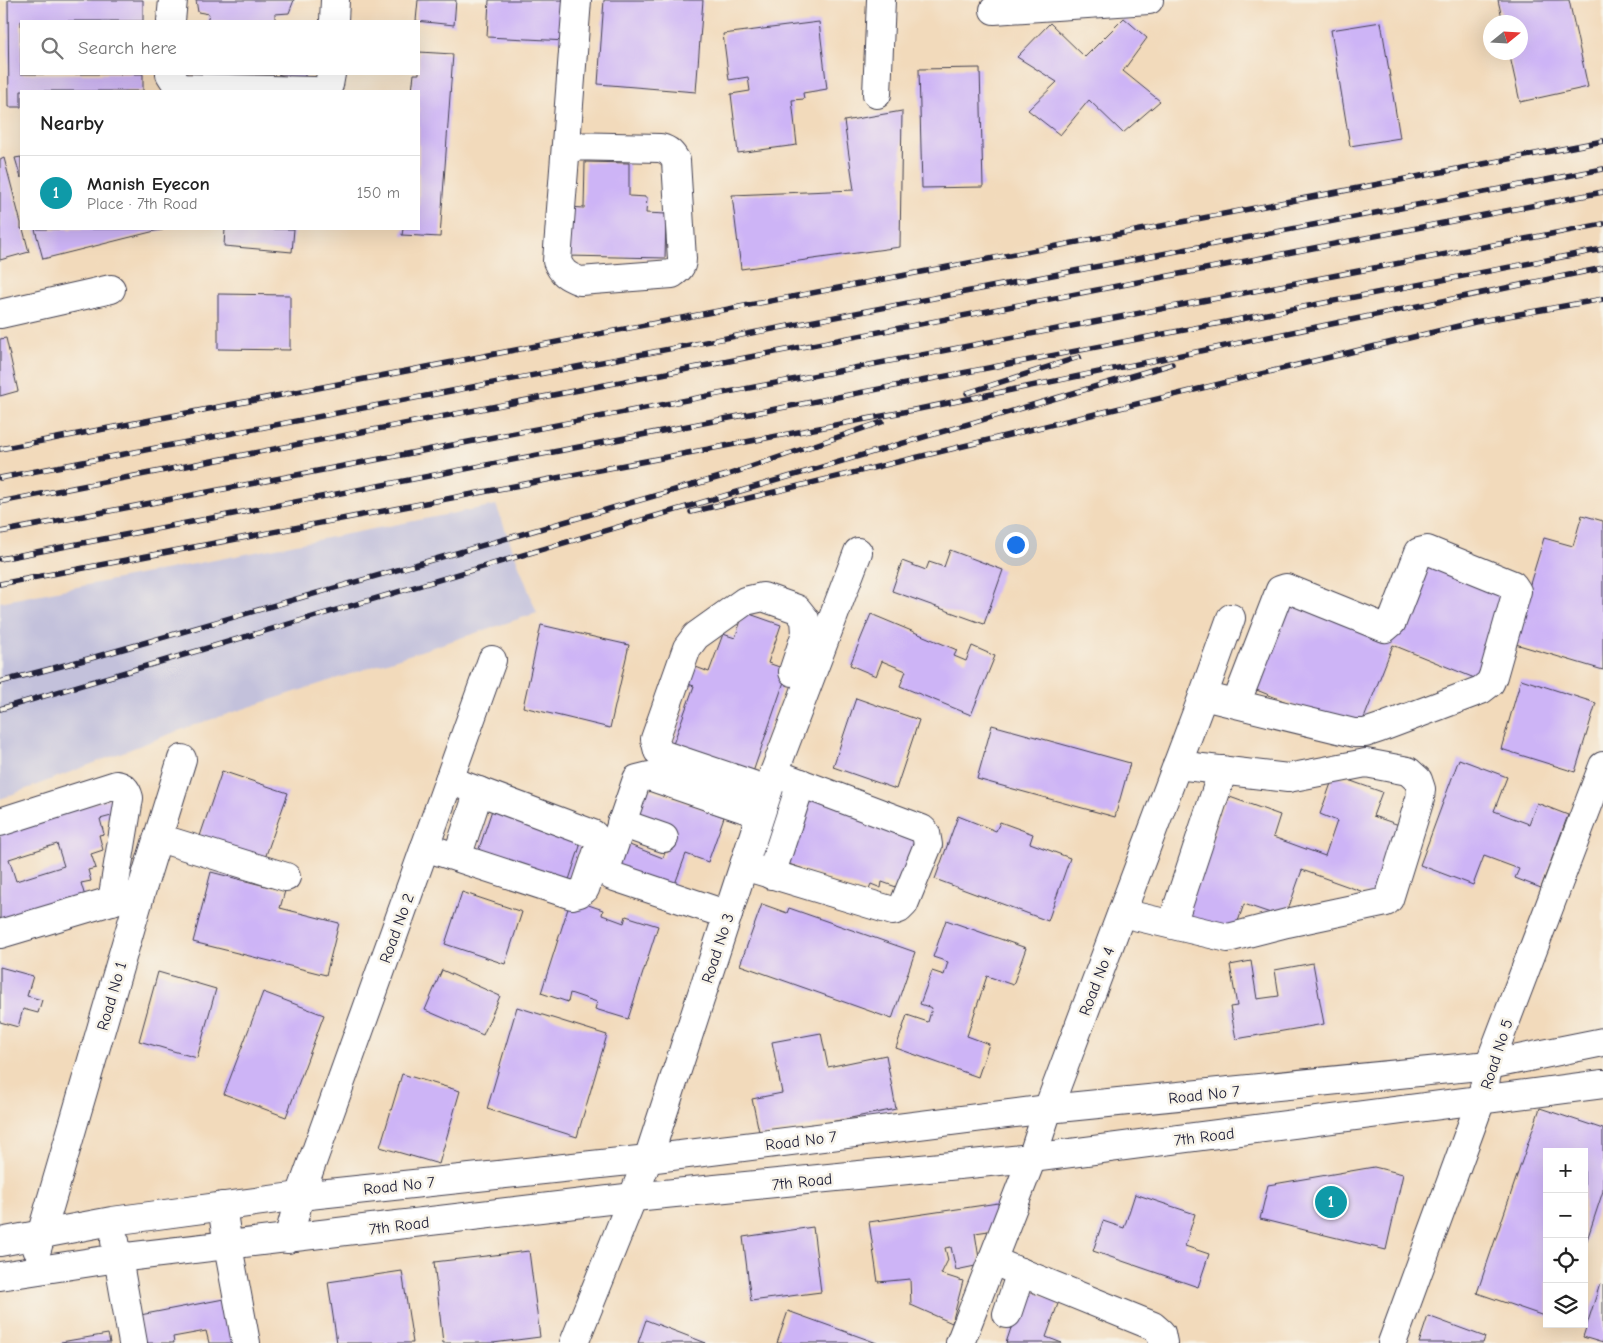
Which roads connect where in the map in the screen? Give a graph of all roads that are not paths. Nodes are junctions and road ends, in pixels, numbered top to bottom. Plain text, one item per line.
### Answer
1 (172, 0) edge
2 (335, 0) edge
3 (577, 0) edge
4 (881, 0) edge
5 (1149, 0) edge
6 (994, 10) dead end
7 (171, 20) edge
8 (334, 20) edge
9 (171, 75) edge
10 (331, 75) edge
11 (270, 90) edge
12 (323, 90) edge
13 (877, 94) dead end
14 (566, 146) junction
15 (111, 290) dead end
16 (0, 314) edge
17 (858, 552) dead end
18 (1231, 618) dead end
19 (811, 648) junction
20 (492, 660) dead end
21 (1203, 696) junction
22 (1236, 704) junction
23 (182, 759) dead end
24 (1177, 765) junction
25 (1603, 766) edge
26 (1223, 770) junction
27 (449, 780) junction
28 (801, 783) junction
29 (479, 791) junction
30 (764, 791) junction
31 (173, 792) junction
32 (128, 805) junction
33 (0, 822) edge
34 (621, 823) junction
35 (159, 838) junction
36 (664, 838) dead end
37 (425, 847) junction
38 (456, 857) junction
39 (744, 866) junction
40 (771, 874) junction
41 (286, 877) dead end
42 (141, 892) junction
43 (112, 901) junction
44 (1122, 913) junction
45 (728, 915) junction
46 (1172, 924) junction
47 (0, 934) edge
48 (1603, 1042) edge
49 (1489, 1065) junction
50 (1603, 1084) edge
51 (1481, 1100) junction
52 (1048, 1109) junction
53 (1032, 1158) junction
54 (648, 1159) junction
55 (300, 1196) junction
56 (634, 1197) junction
57 (222, 1206) junction
58 (112, 1220) junction
59 (42, 1234) junction
60 (288, 1239) junction
61 (0, 1242) edge
62 (228, 1246) junction
63 (118, 1258) junction
64 (993, 1261) junction
65 (30, 1271) junction
66 (1021, 1272) junction
67 (0, 1276) edge
68 (1006, 1314) dead end
69 (132, 1343) edge
70 (246, 1343) edge
71 (574, 1343) edge
72 (960, 1343) edge
73 (1163, 1343) edge
74 (1392, 1343) edge

1 - 7 street
2 - 8 street
3 - 14 street
4 - 13 street
5 - 6 street
9 - 11 street
10 - 12 street
14 - 14 street
15 - 16 street
17 - 19 street, Road No 3
18 - 21 street, Road No 4
19 - 30 street, Road No 3
19 - 30 street
20 - 27 street, Road No 2
21 - 22 street
21 - 24 street, Road No 4
22 - 22 street
23 - 31 street, Road No 1
24 - 26 street
24 - 44 street, Road No 4
25 - 49 street, Road No 5
26 - 46 street
26 - 46 street
27 - 29 street
27 - 37 street, Road No 2
28 - 30 street
28 - 40 street
28 - 40 street
29 - 38 street
29 - 38 street
30 - 34 street
30 - 39 street, Road No 3
31 - 32 street
31 - 35 street, Road No 1
32 - 33 street
32 - 43 street
34 - 36 street
34 - 45 street
35 - 41 street
35 - 42 street, Road No 1
37 - 38 street
37 - 55 street, Road No 2
39 - 40 street
39 - 45 street, Road No 3
42 - 43 street
42 - 59 street, Road No 1
43 - 47 street
44 - 46 street
44 - 52 street, Road No 4
45 - 54 street, Road No 3
48 - 49 street, Road No 7
49 - 51 street, Road No 5
49 - 52 street, Road No 7
50 - 51 street, 7th Road
51 - 53 street, 7th Road
51 - 74 street, Road No 5
52 - 53 street, Road No 4
52 - 54 street, Road No 7
53 - 56 street, 7th Road
53 - 64 street, Road No 4
54 - 55 street, Road No 7
54 - 56 street, Road No 3
55 - 57 street, Road No 7
55 - 60 street, Road No 2
56 - 60 street, 7th Road
56 - 71 street, Road No 3
57 - 58 street, Road No 7
57 - 62 street
58 - 59 street, Road No 7
58 - 63 street
59 - 61 street, Road No 7
59 - 65 street, Road No 1
60 - 62 street, 7th Road
62 - 63 street, 7th Road
62 - 70 street
63 - 65 street, 7th Road
63 - 69 street
64 - 66 street
64 - 72 street, Road No 4
65 - 67 street, 7th Road
66 - 68 street
66 - 73 street

